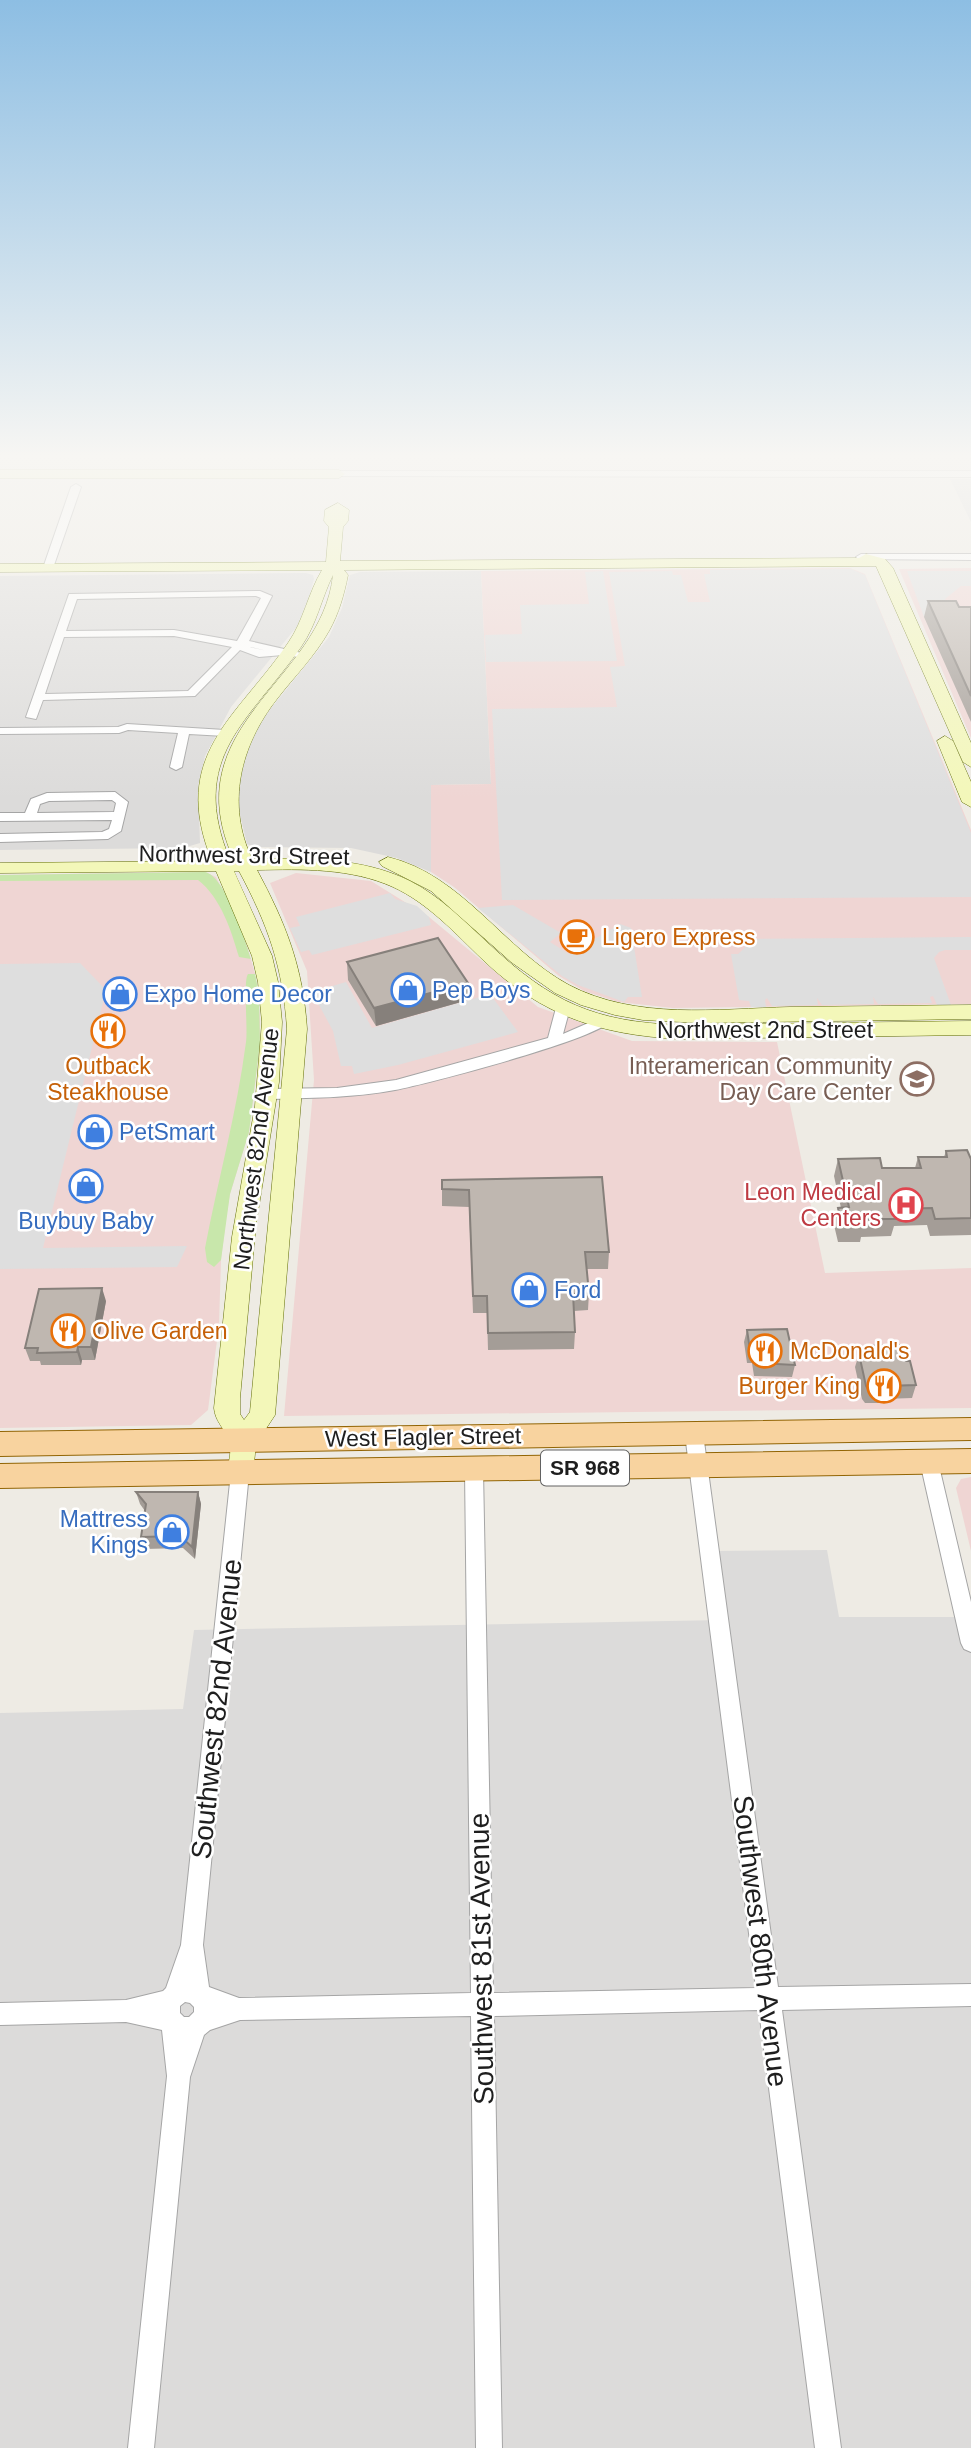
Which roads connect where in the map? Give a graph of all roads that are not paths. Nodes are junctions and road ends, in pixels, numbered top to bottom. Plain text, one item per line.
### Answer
1 (326, 572) edge
2 (879, 572) edge
3 (59, 634) junction
4 (240, 645) junction
5 (292, 654) junction
6 (38, 697) junction
7 (32, 717) dead end
8 (179, 730) junction
9 (0, 731) edge
10 (225, 733) junction
11 (966, 765) edge
12 (176, 767) dead end
13 (971, 802) edge
14 (119, 816) junction
15 (0, 817) edge
16 (30, 817) junction
17 (0, 838) edge
18 (0, 855) edge
19 (241, 859) junction
20 (218, 860) junction
21 (291, 865) junction
22 (0, 869) edge
23 (257, 888) junction
24 (563, 1008) junction
25 (971, 1012) edge
26 (606, 1014) junction
27 (971, 1028) edge
28 (555, 1039) junction
29 (266, 1094) junction
30 (292, 1094) junction
31 (971, 1429) edge
32 (694, 1434) junction
33 (243, 1441) junction
34 (0, 1444) edge
35 (971, 1461) edge
36 (929, 1462) junction
37 (699, 1465) junction
38 (474, 1470) junction
39 (240, 1473) junction
40 (0, 1476) edge
41 (971, 1643) edge
42 (971, 1995) edge
43 (769, 1999) junction
44 (482, 2004) junction
45 (186, 2010) junction
46 (0, 2014) edge
47 (141, 2448) edge
48 (489, 2448) edge
49 (828, 2448) edge

1 - 5 street, Northwest 82nd Avenue
2 - 11 street
3 - 4 street
3 - 4 street
3 - 6 street
4 - 5 street
4 - 6 street
5 - 10 street, Northwest 82nd Avenue
5 - 19 street, Northwest 82nd Avenue
6 - 7 street
8 - 9 street
8 - 10 street
8 - 12 street
10 - 20 street, Northwest 82nd Avenue
11 - 13 street
14 - 16 street
14 - 16 street
14 - 17 street
15 - 16 street
18 - 20 street, Northwest 3rd Street
19 - 20 street, Northwest 3rd Street
19 - 21 street, Northwest 3rd Street
19 - 23 street, Northwest 82nd Avenue
19 - 26 street, Northwest 3rd Street
20 - 22 street, Northwest 3rd Street
20 - 29 street, Northwest 82nd Avenue
21 - 23 street
21 - 24 street, Northwest 3rd Street
23 - 30 street, Northwest 82nd Avenue
24 - 26 street, Northwest 2nd Street
24 - 28 street
25 - 26 street, Northwest 2nd Street
26 - 27 street, Northwest 2nd Street
26 - 28 street
28 - 30 street
29 - 30 street
29 - 33 street, Northwest 82nd Avenue
30 - 33 street, Northwest 82nd Avenue
31 - 32 main road, West Flagler Street / SR 968
32 - 33 main road, West Flagler Street / SR 968
32 - 37 street, Southwest 80th Avenue
33 - 34 main road, West Flagler Street / SR 968
33 - 39 street, Northwest 82nd Avenue
35 - 36 main road, West Flagler Street / SR 968
36 - 37 main road, West Flagler Street / SR 968
36 - 41 street
37 - 38 main road, West Flagler Street / SR 968
37 - 43 street, Southwest 80th Avenue
38 - 39 main road, West Flagler Street / SR 968
38 - 44 street, Southwest 81st Avenue
39 - 40 main road, West Flagler Street / SR 968
39 - 45 street, Southwest 82nd Avenue
42 - 43 street
43 - 44 street
43 - 49 street, Southwest 80th Avenue
44 - 45 street
44 - 48 street, Southwest 81st Avenue
45 - 46 street
45 - 47 street, Southwest 82nd Avenue

